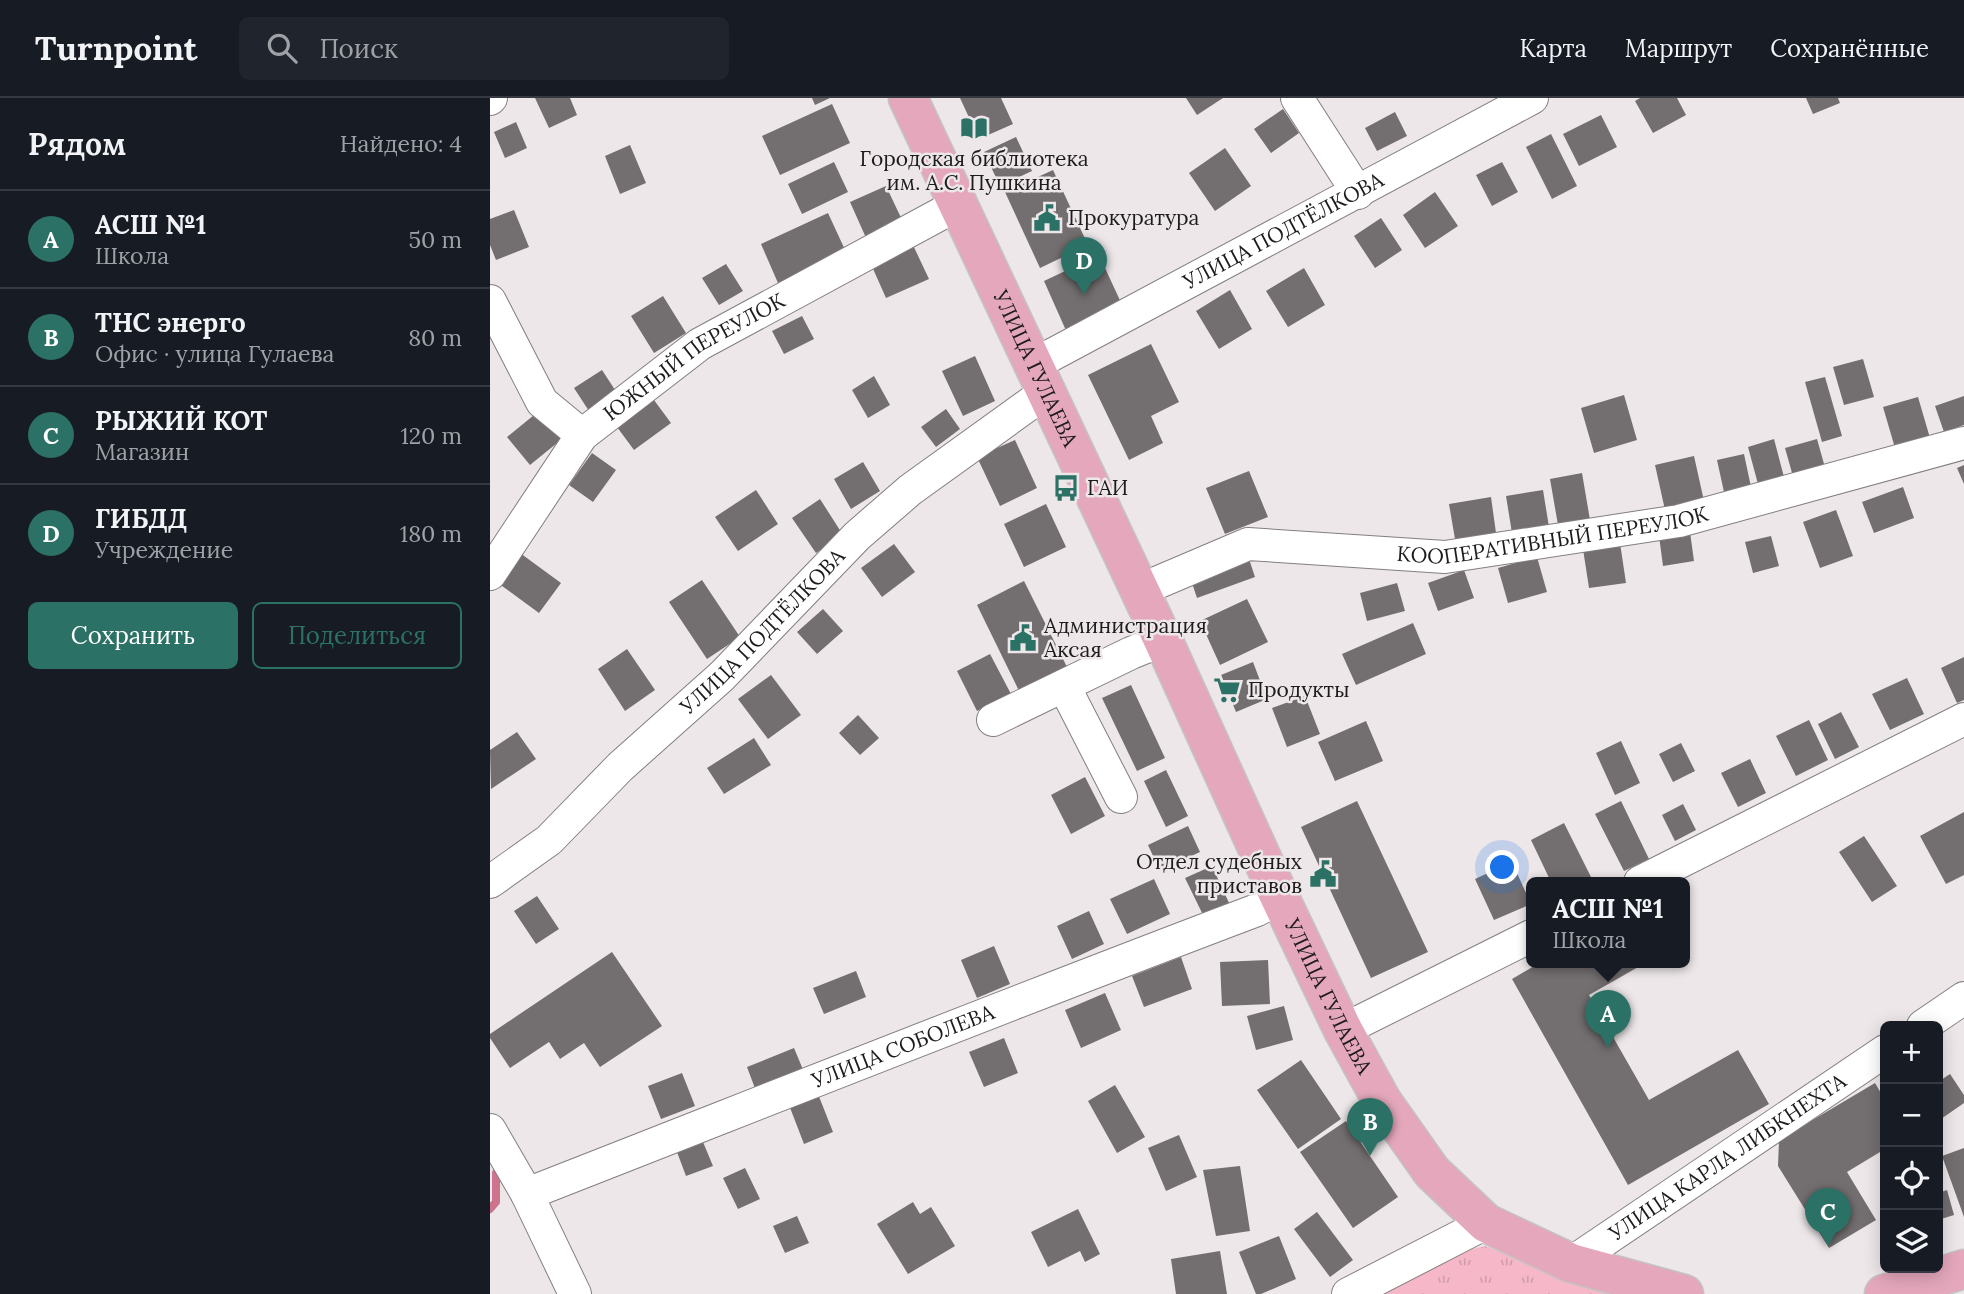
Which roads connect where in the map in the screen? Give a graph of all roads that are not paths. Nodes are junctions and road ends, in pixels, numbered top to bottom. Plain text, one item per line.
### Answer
1 (908, 98) edge
2 (1297, 98) edge
3 (1532, 98) edge
4 (1358, 193) junction
5 (957, 205) junction
6 (490, 301) edge
7 (1040, 378) junction
8 (582, 435) junction
9 (1964, 443) edge
10 (490, 574) edge
11 (1140, 590) junction
12 (1163, 640) junction
13 (1064, 685) junction
14 (1964, 719) edge
15 (993, 720) dead end
16 (1121, 797) dead end
17 (1650, 877) edge
18 (490, 881) edge
19 (1280, 898) junction
20 (1526, 938) edge
21 (1964, 998) edge
22 (1930, 1021) edge
23 (1343, 1030) junction
24 (1880, 1054) edge
25 (490, 1130) edge
26 (527, 1194) junction
27 (1486, 1223) junction
28 (1571, 1262) junction
29 (1964, 1269) edge
30 (1363, 1289) edge
31 (575, 1294) edge
32 (1684, 1294) edge
33 (1884, 1294) edge

1 - 5 main road, УЛИЦА ГУЛАЕВА
2 - 4 street
3 - 4 street, УЛИЦА ПОДТЁЛКОВА
4 - 7 street, УЛИЦА ПОДТЁЛКОВА
5 - 7 main road, УЛИЦА ГУЛАЕВА
5 - 8 street, ЮЖНЫЙ ПЕРЕУЛОК
6 - 8 street
7 - 11 main road, УЛИЦА ГУЛАЕВА
7 - 18 street, УЛИЦА ПОДТЁЛКОВА
8 - 10 street, ЮЖНЫЙ ПЕРЕУЛОК
9 - 11 street, КООПЕРАТИВНЫЙ ПЕРЕУЛОК
11 - 12 main road, УЛИЦА ГУЛАЕВА
12 - 13 street
12 - 19 main road, УЛИЦА ГУЛАЕВА
13 - 15 street
13 - 16 street
14 - 17 street
19 - 23 main road, УЛИЦА ГУЛАЕВА
19 - 26 street, УЛИЦА СОБОЛЕВА
20 - 23 street
21 - 22 street
23 - 27 main road, УЛИЦА ГУЛАЕВА
24 - 28 street, УЛИЦА КАРЛА ЛИБКНЕХТА
25 - 26 street
26 - 31 street
27 - 28 main road, УЛИЦА ГУЛАЕВА
27 - 30 street
28 - 32 main road, УЛИЦА ГУЛАЕВА
29 - 33 main road

